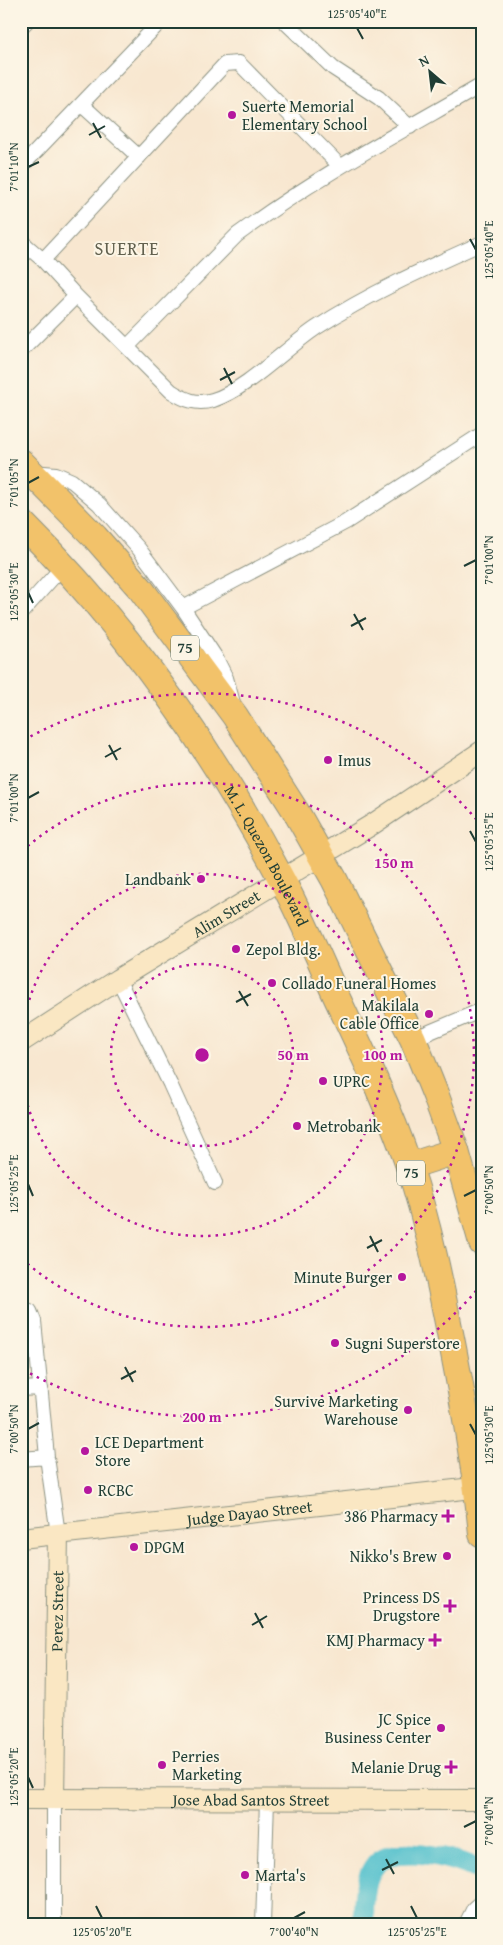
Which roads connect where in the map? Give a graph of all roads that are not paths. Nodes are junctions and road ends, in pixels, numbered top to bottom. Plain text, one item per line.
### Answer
1 (161, 21) edge
2 (284, 21) edge
3 (482, 85) edge
4 (82, 105) junction
5 (410, 127) junction
6 (139, 157) junction
7 (340, 166) junction
8 (21, 167) edge
9 (21, 241) edge
10 (482, 242) edge
11 (43, 260) junction
12 (76, 296) junction
13 (126, 347) junction
14 (21, 351) edge
15 (482, 434) edge
16 (25, 472) edge
17 (21, 522) edge
18 (64, 565) junction
19 (183, 608) junction
20 (21, 613) edge
21 (235, 716) junction
22 (482, 751) edge
23 (321, 855) junction
24 (281, 879) junction
25 (118, 979) junction
26 (482, 1010) edge
27 (412, 1039) junction
28 (21, 1042) edge
29 (456, 1151) junction
30 (409, 1166) junction
31 (215, 1183) dead end
32 (482, 1243) edge
33 (21, 1308) edge
34 (40, 1388) junction
35 (21, 1389) edge
36 (47, 1457) junction
37 (21, 1459) edge
38 (480, 1487) edge
39 (58, 1534) junction
40 (482, 1534) edge
41 (21, 1538) edge
42 (21, 1799) edge
43 (54, 1799) junction
44 (267, 1800) junction
45 (482, 1800) edge
46 (482, 1901) edge
47 (54, 1924) edge
48 (263, 1924) edge
49 (466, 1924) edge

1 - 4 street
2 - 5 street
3 - 5 street
4 - 6 street
4 - 8 street
5 - 7 street
6 - 7 street
6 - 11 street
7 - 13 street
9 - 11 street
10 - 13 street
11 - 12 street
12 - 13 street
12 - 14 street
15 - 19 street
16 - 19 street
16 - 21 highway, 75
17 - 18 highway, M. L. Quezon Boulevard / 75
18 - 20 street
18 - 24 highway, M. L. Quezon Boulevard / 75
19 - 21 street
21 - 23 highway, 75
22 - 23 main road, Alim Street
23 - 24 main road, Alim Street
23 - 27 highway, 75
24 - 25 main road, Alim Street
24 - 30 highway, M. L. Quezon Boulevard / 75
25 - 28 main road, Alim Street
25 - 31 street
26 - 27 street
27 - 29 highway, 75
29 - 30 highway
29 - 32 highway, 75
30 - 38 highway, M. L. Quezon Boulevard / 75
33 - 34 street, Perez Street
34 - 35 street
34 - 36 street, Perez Street
36 - 37 street
36 - 39 street, Perez Street
38 - 39 main road, Judge Dayao Street
38 - 40 highway, M. L. Quezon Boulevard / 75
39 - 41 main road, Judge Dayao Street
39 - 43 main road, Perez Street
42 - 43 main road, Jose Abad Santos Street
43 - 44 main road, Jose Abad Santos Street
43 - 47 street, Perez Street
44 - 45 main road, Jose Abad Santos Street
44 - 48 street
46 - 49 street

